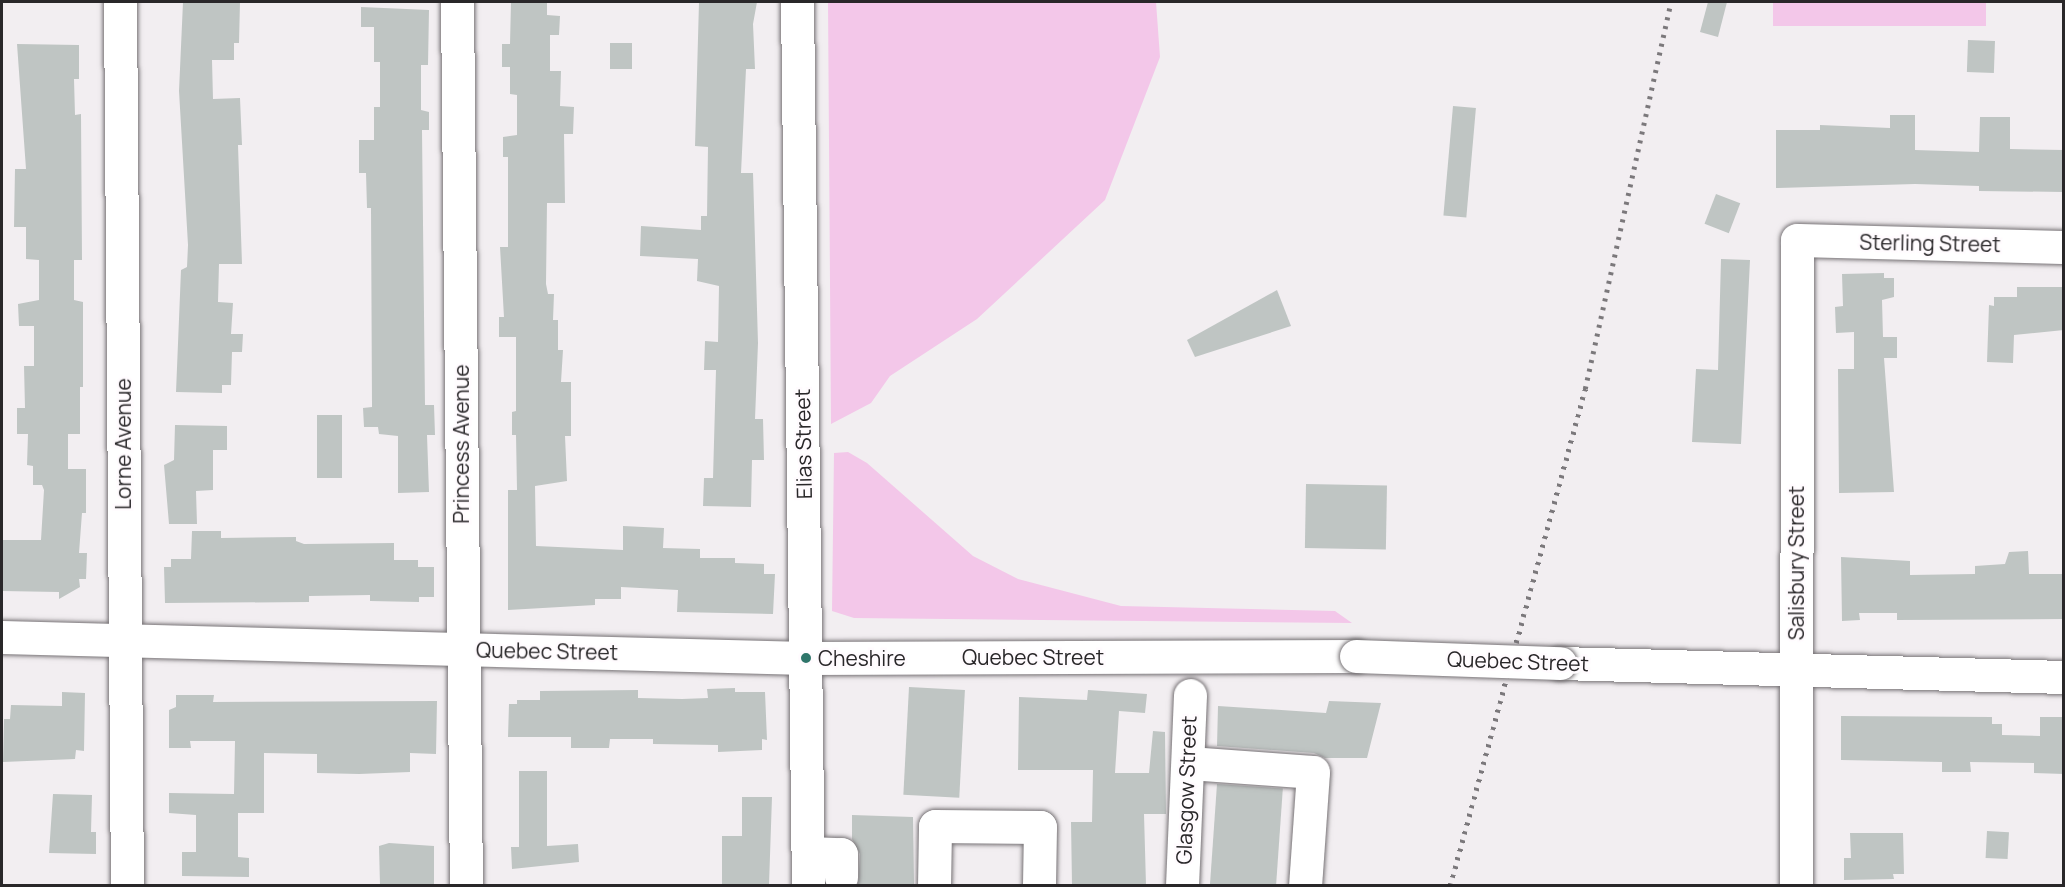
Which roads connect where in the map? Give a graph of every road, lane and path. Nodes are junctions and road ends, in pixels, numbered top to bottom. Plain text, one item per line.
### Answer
1 (120, 2) edge
2 (457, 2) edge
3 (798, 2) edge
4 (1797, 240) joint
5 (2064, 247) edge
6 (2, 637) edge
7 (125, 639) junction
8 (462, 648) junction
9 (806, 658) junction
10 (1796, 669) junction
11 (2064, 676) edge
12 (1190, 695) dead end
13 (1188, 763) junction
14 (808, 853) junction
15 (841, 877) dead end
16 (127, 885) edge
17 (466, 885) edge
18 (808, 885) edge
19 (934, 885) edge
20 (1038, 885) edge
21 (1182, 885) edge
22 (1305, 885) edge
23 (1796, 885) edge

1 - 7 street, Lorne Avenue
2 - 8 street, Princess Avenue
3 - 9 street, Elias Street
4 - 5 street, Sterling Street
4 - 10 street, Salisbury Street
6 - 7 street, Quebec Street
7 - 8 street, Quebec Street
7 - 16 street, Lorne Avenue
8 - 9 street, Quebec Street
8 - 17 street, Princess Avenue
9 - 10 street, Quebec Street, bridge
9 - 14 street, Elias Street
10 - 11 street, Quebec Street
10 - 23 street, Salisbury Street
12 - 13 street, Glasgow Street
13 - 21 street, Glasgow Street
13 - 22 street
14 - 15 street
14 - 18 street, Elias Street
19 - 20 street

